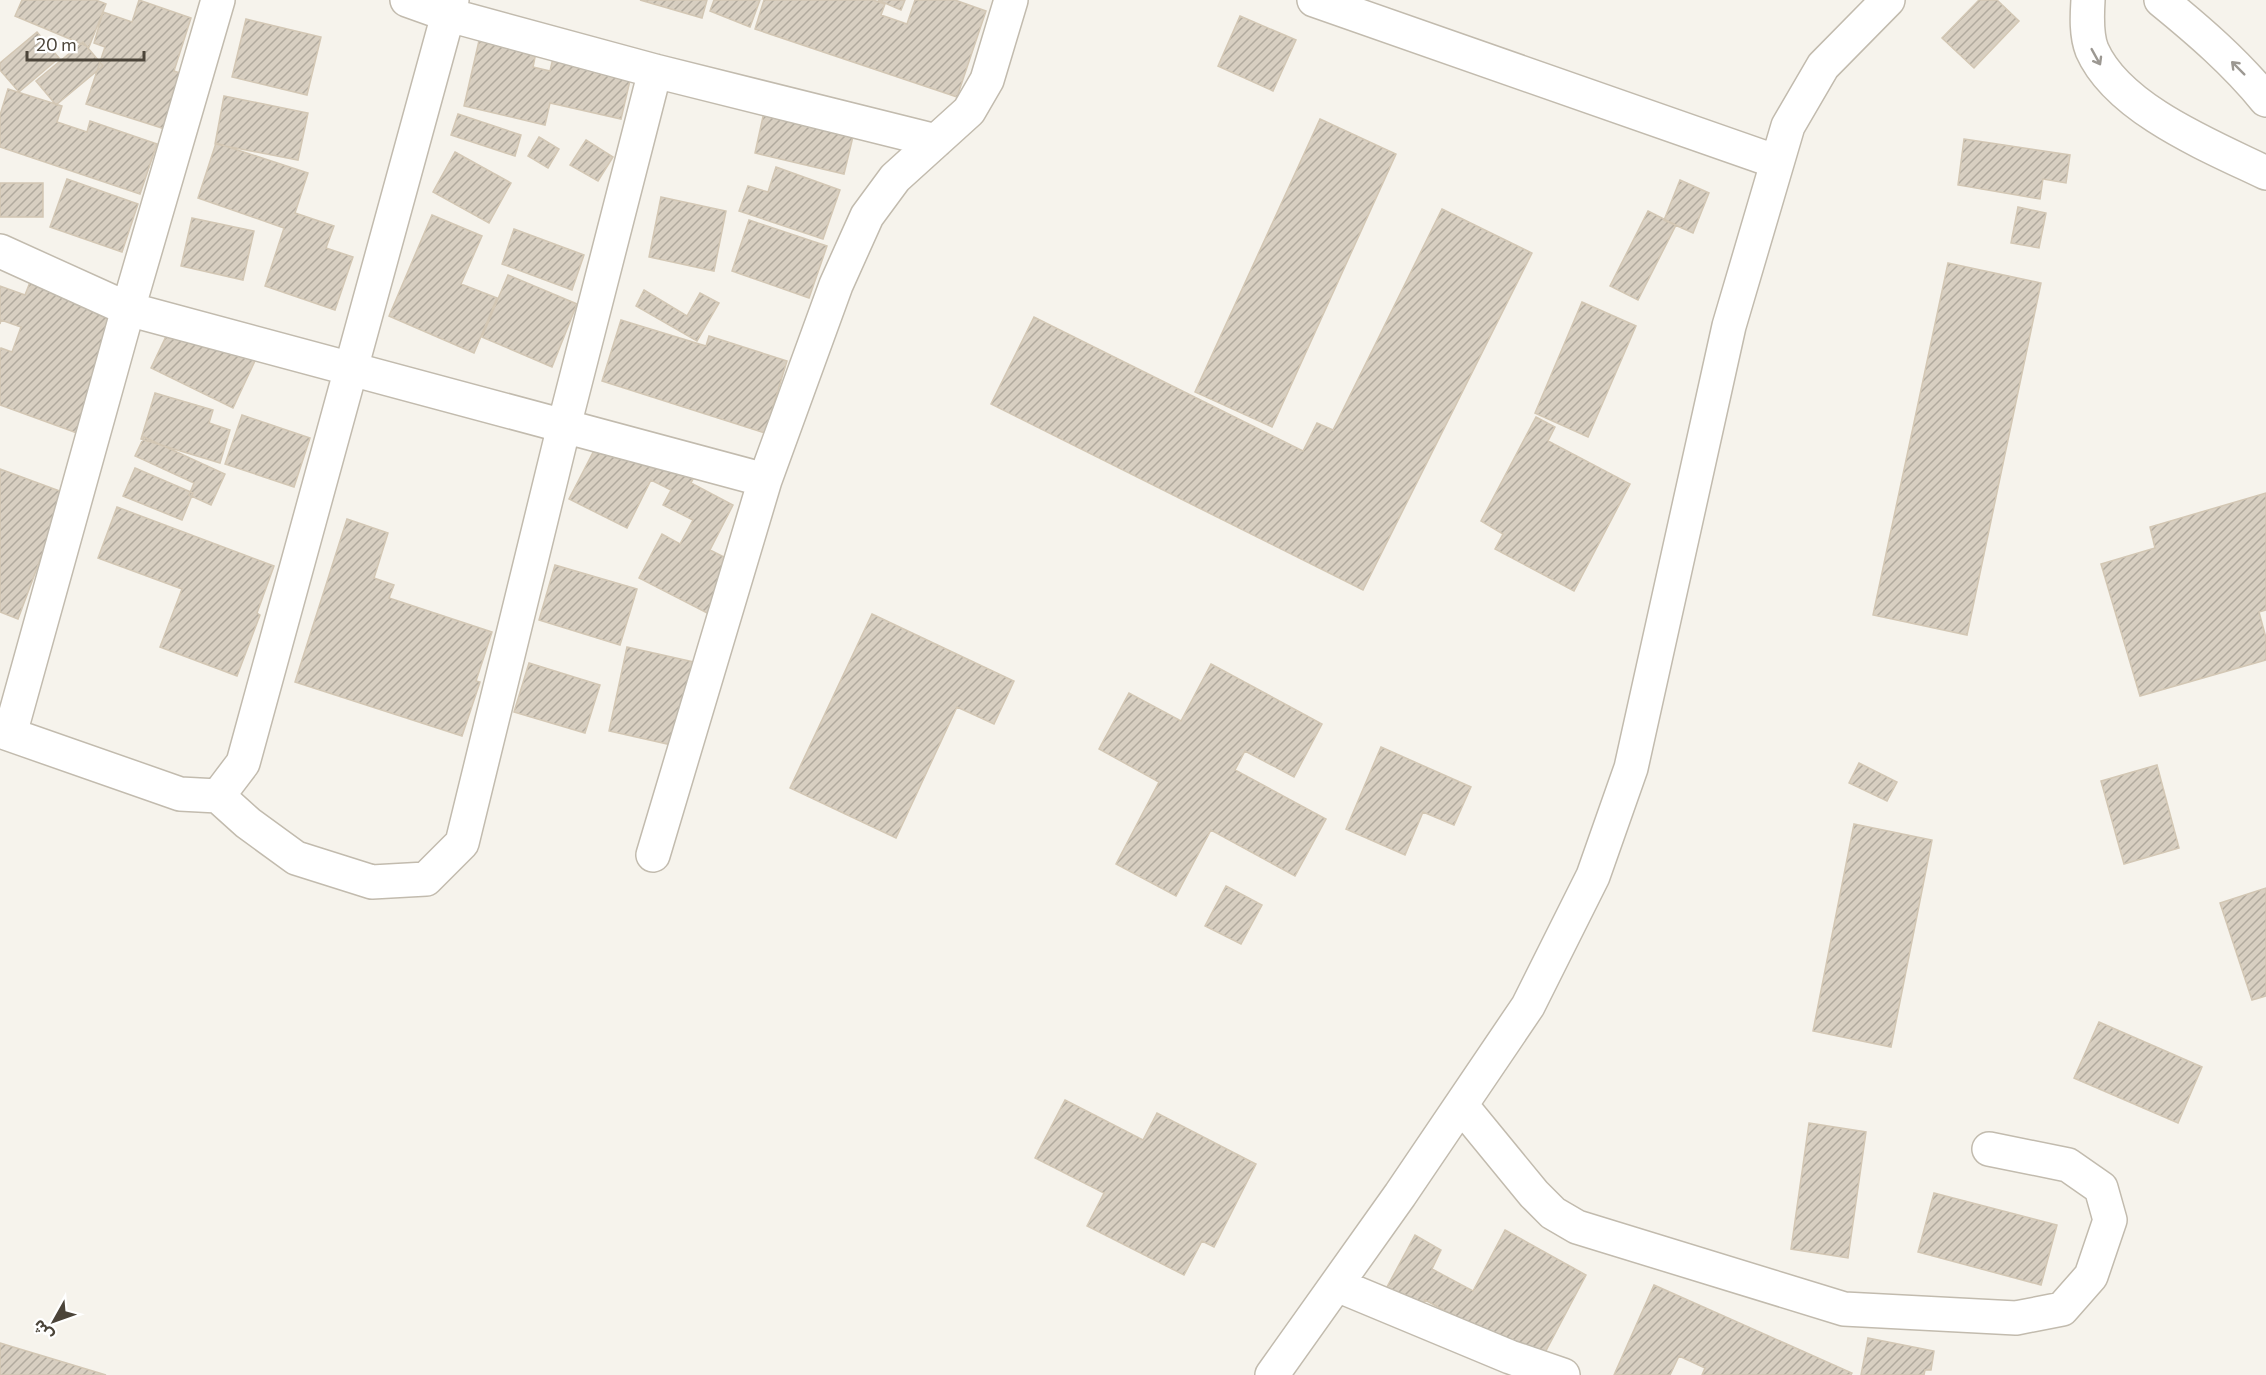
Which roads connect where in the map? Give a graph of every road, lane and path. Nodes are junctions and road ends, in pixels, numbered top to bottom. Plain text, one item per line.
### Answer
1 (218, 0) edge
2 (407, 0) edge
3 (1011, 0) edge
4 (1314, 0) edge
5 (1888, 0) edge
6 (2088, 0) edge
7 (2161, 0) edge
8 (450, 8) edge
9 (655, 71) junction
10 (2266, 100) edge
11 (936, 141) junction
12 (1777, 162) junction
13 (2266, 172) edge
14 (0, 251) edge
15 (128, 309) junction
16 (352, 369) junction
17 (564, 426) junction
18 (765, 480) junction
19 (5, 732) edge
20 (218, 796) junction
21 (652, 855) dead end
22 (1461, 1105) junction
23 (1989, 1149) dead end
24 (1336, 1285) junction
25 (1272, 1375) edge
26 (1563, 1375) edge

1 - 15 street
2 - 8 street
3 - 11 street
4 - 12 street
5 - 12 street
6 -> 13 street
10 -> 7 street
8 - 9 street
8 - 16 street
9 - 11 street
9 - 17 street
11 - 18 street
12 - 22 street
14 - 15 street
15 - 16 street
15 - 19 street
16 - 17 street
16 - 20 street
17 - 18 street
17 - 20 street
18 - 21 street
19 - 20 street
22 - 23 street
22 - 24 street
24 - 25 street
24 - 26 street

